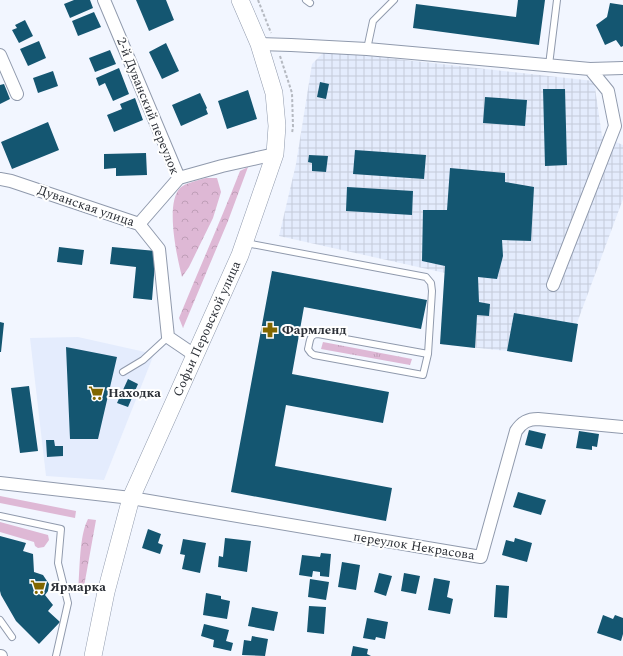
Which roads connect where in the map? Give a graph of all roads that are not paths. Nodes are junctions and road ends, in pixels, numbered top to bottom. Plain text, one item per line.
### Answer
1 (104, 0) edge
2 (240, 0) edge
3 (394, 0) edge
4 (557, 0) edge
5 (259, 44) junction
6 (367, 49) junction
7 (0, 55) edge
8 (549, 65) junction
9 (623, 68) edge
10 (590, 69) junction
11 (17, 94) dead end
12 (275, 154) junction
13 (179, 178) junction
14 (0, 179) edge
15 (139, 224) junction
16 (244, 242) junction
17 (553, 285) dead end
18 (168, 337) junction
19 (428, 354) junction
20 (196, 356) junction
21 (123, 372) dead end
22 (623, 427) edge
23 (0, 483) edge
24 (131, 498) junction
25 (0, 516) edge
26 (0, 620) edge
27 (12, 636) dead end
28 (56, 656) edge
29 (93, 656) edge

1 - 13 street, 2-й Дуванский переулок
2 - 5 main road, Софьи Перовской улица
3 - 6 lane
4 - 8 lane
5 - 6 street
5 - 12 main road, Софьи Перовской улица
6 - 8 street
7 - 11 street
8 - 10 street
9 - 10 street
10 - 17 street
12 - 13 street
12 - 16 main road, Софьи Перовской улица
13 - 15 street, 2-й Дуванский переулок
14 - 15 street, Дуванская улица
15 - 18 street, Дуванская улица
16 - 19 lane
16 - 20 main road, Софьи Перовской улица
18 - 20 street
18 - 21 lane
19 - 19 lane
20 - 24 main road, Софьи Перовской улица
22 - 24 street, переулок Некрасова
23 - 24 street
24 - 29 main road, Софьи Перовской улица
25 - 28 lane
26 - 27 lane

